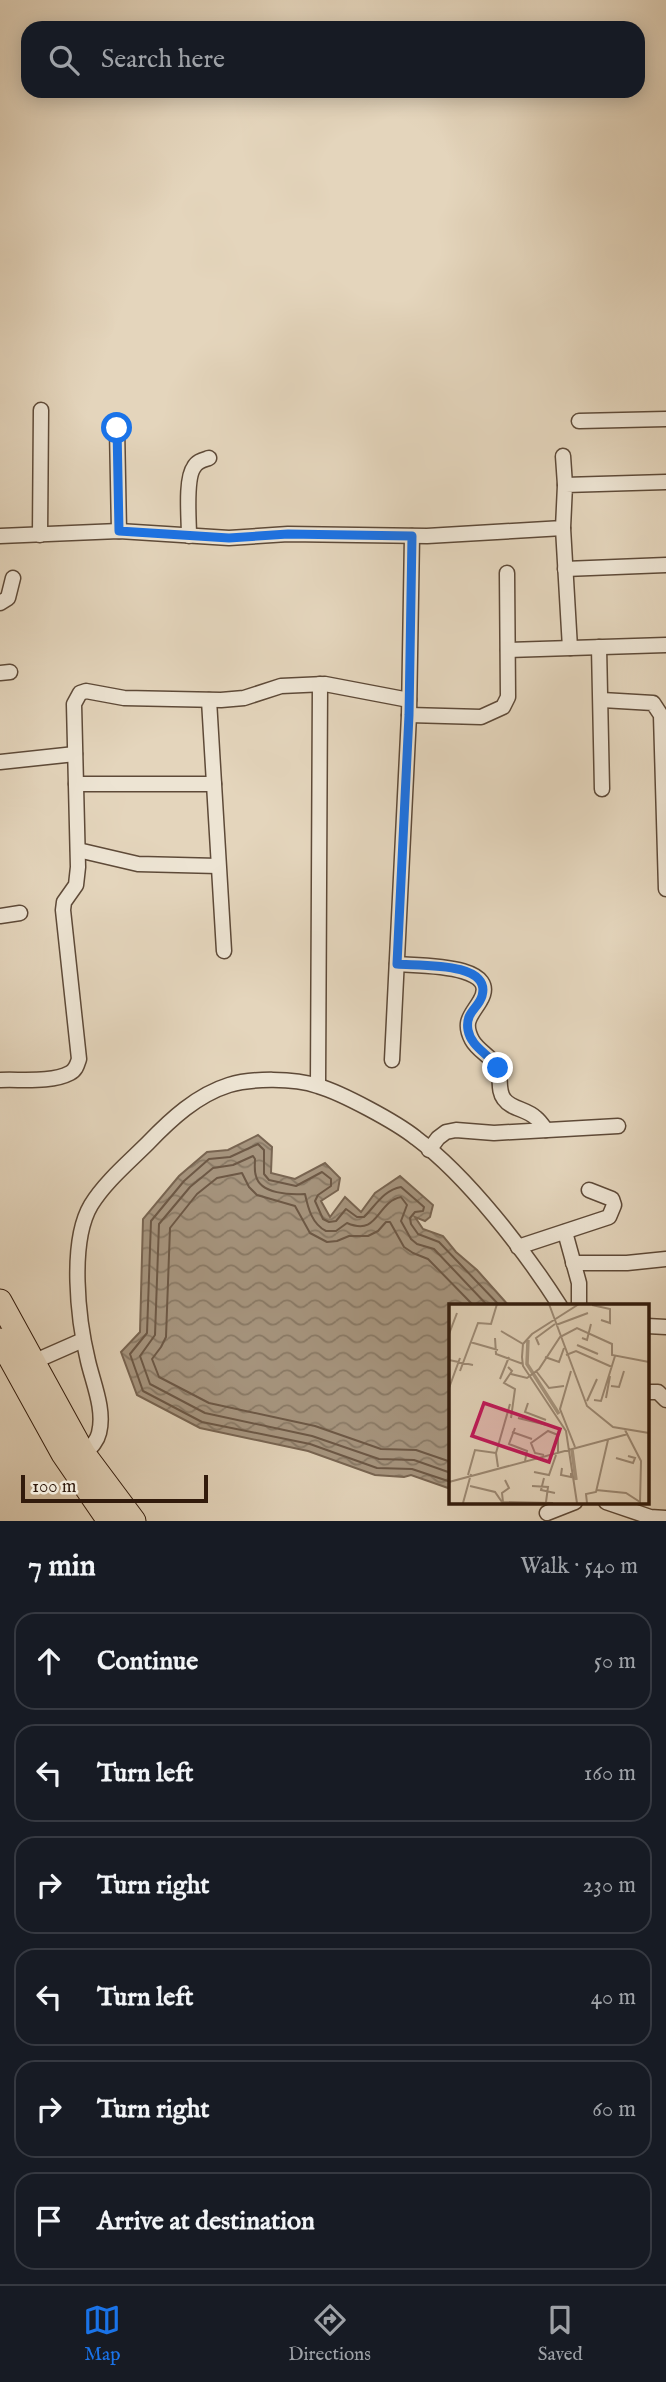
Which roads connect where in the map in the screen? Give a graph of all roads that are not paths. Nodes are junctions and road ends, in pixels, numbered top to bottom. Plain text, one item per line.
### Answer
1 (40, 410) dead end
2 (666, 419) edge
3 (579, 421) dead end
4 (117, 428) dead end
5 (563, 456) dead end
6 (209, 458) dead end
7 (666, 482) edge
8 (565, 485) junction
9 (563, 528) junction
10 (119, 531) junction
11 (40, 535) junction
12 (0, 536) edge
13 (189, 536) junction
14 (412, 536) junction
15 (666, 565) edge
16 (565, 569) junction
17 (508, 573) dead end
18 (13, 578) dead end
19 (0, 603) edge
20 (666, 645) edge
21 (599, 647) junction
22 (570, 648) junction
23 (508, 650) junction
24 (320, 684) junction
25 (209, 700) junction
26 (602, 700) junction
27 (409, 708) junction
28 (75, 754) junction
29 (0, 762) edge
30 (76, 784) junction
31 (214, 784) junction
32 (602, 789) dead end
33 (665, 822) edge
34 (78, 850) junction
35 (218, 866) junction
36 (666, 889) edge
37 (20, 914) dead end
38 (0, 916) edge
39 (224, 951) dead end
40 (397, 964) junction
41 (392, 1060) dead end
42 (0, 1080) edge
43 (318, 1085) junction
44 (618, 1126) dead end
45 (547, 1130) junction
46 (429, 1150) junction
47 (589, 1190) dead end
48 (565, 1232) junction
49 (518, 1247) junction
50 (666, 1259) edge
51 (573, 1263) junction
52 (0, 1301) edge
53 (559, 1304) edge
54 (579, 1304) edge
55 (648, 1325) edge
56 (666, 1327) edge
57 (0, 1340) edge
58 (83, 1340) junction
59 (33, 1362) junction
60 (648, 1392) edge
61 (666, 1400) edge
62 (84, 1454) junction
63 (569, 1504) edge
64 (619, 1504) edge
65 (546, 1512) edge
66 (666, 1518) edge
67 (109, 1521) edge
68 (134, 1521) edge

1 - 11 street
2 - 3 street
4 - 10 street
5 - 8 street
6 - 13 street
7 - 8 street
8 - 9 street
9 - 14 street
9 - 16 street
10 - 11 street
10 - 13 street
11 - 12 street
13 - 14 street
14 - 27 street
15 - 16 street
16 - 22 street
17 - 23 street
18 - 19 street
20 - 21 street
21 - 22 street
21 - 26 street
22 - 23 street
23 - 27 street
24 - 25 street
24 - 27 street
24 - 43 street
25 - 28 street
25 - 31 street
26 - 32 street
26 - 33 street
27 - 40 street
28 - 29 street
28 - 30 street
30 - 31 street
30 - 34 street
31 - 35 street
33 - 36 street
34 - 35 street
34 - 42 street
35 - 39 street
37 - 38 street
40 - 41 street
40 - 45 street
43 - 46 street
43 - 58 street
44 - 45 street
45 - 46 street
46 - 49 street
47 - 48 street
48 - 49 street
48 - 51 street
49 - 53 street
50 - 51 street
51 - 54 street
52 - 59 main road
55 - 56 street
57 - 67 main road
58 - 59 street
58 - 62 street
59 - 62 main road
60 - 61 street
62 - 68 main road
63 - 65 street
64 - 66 street

